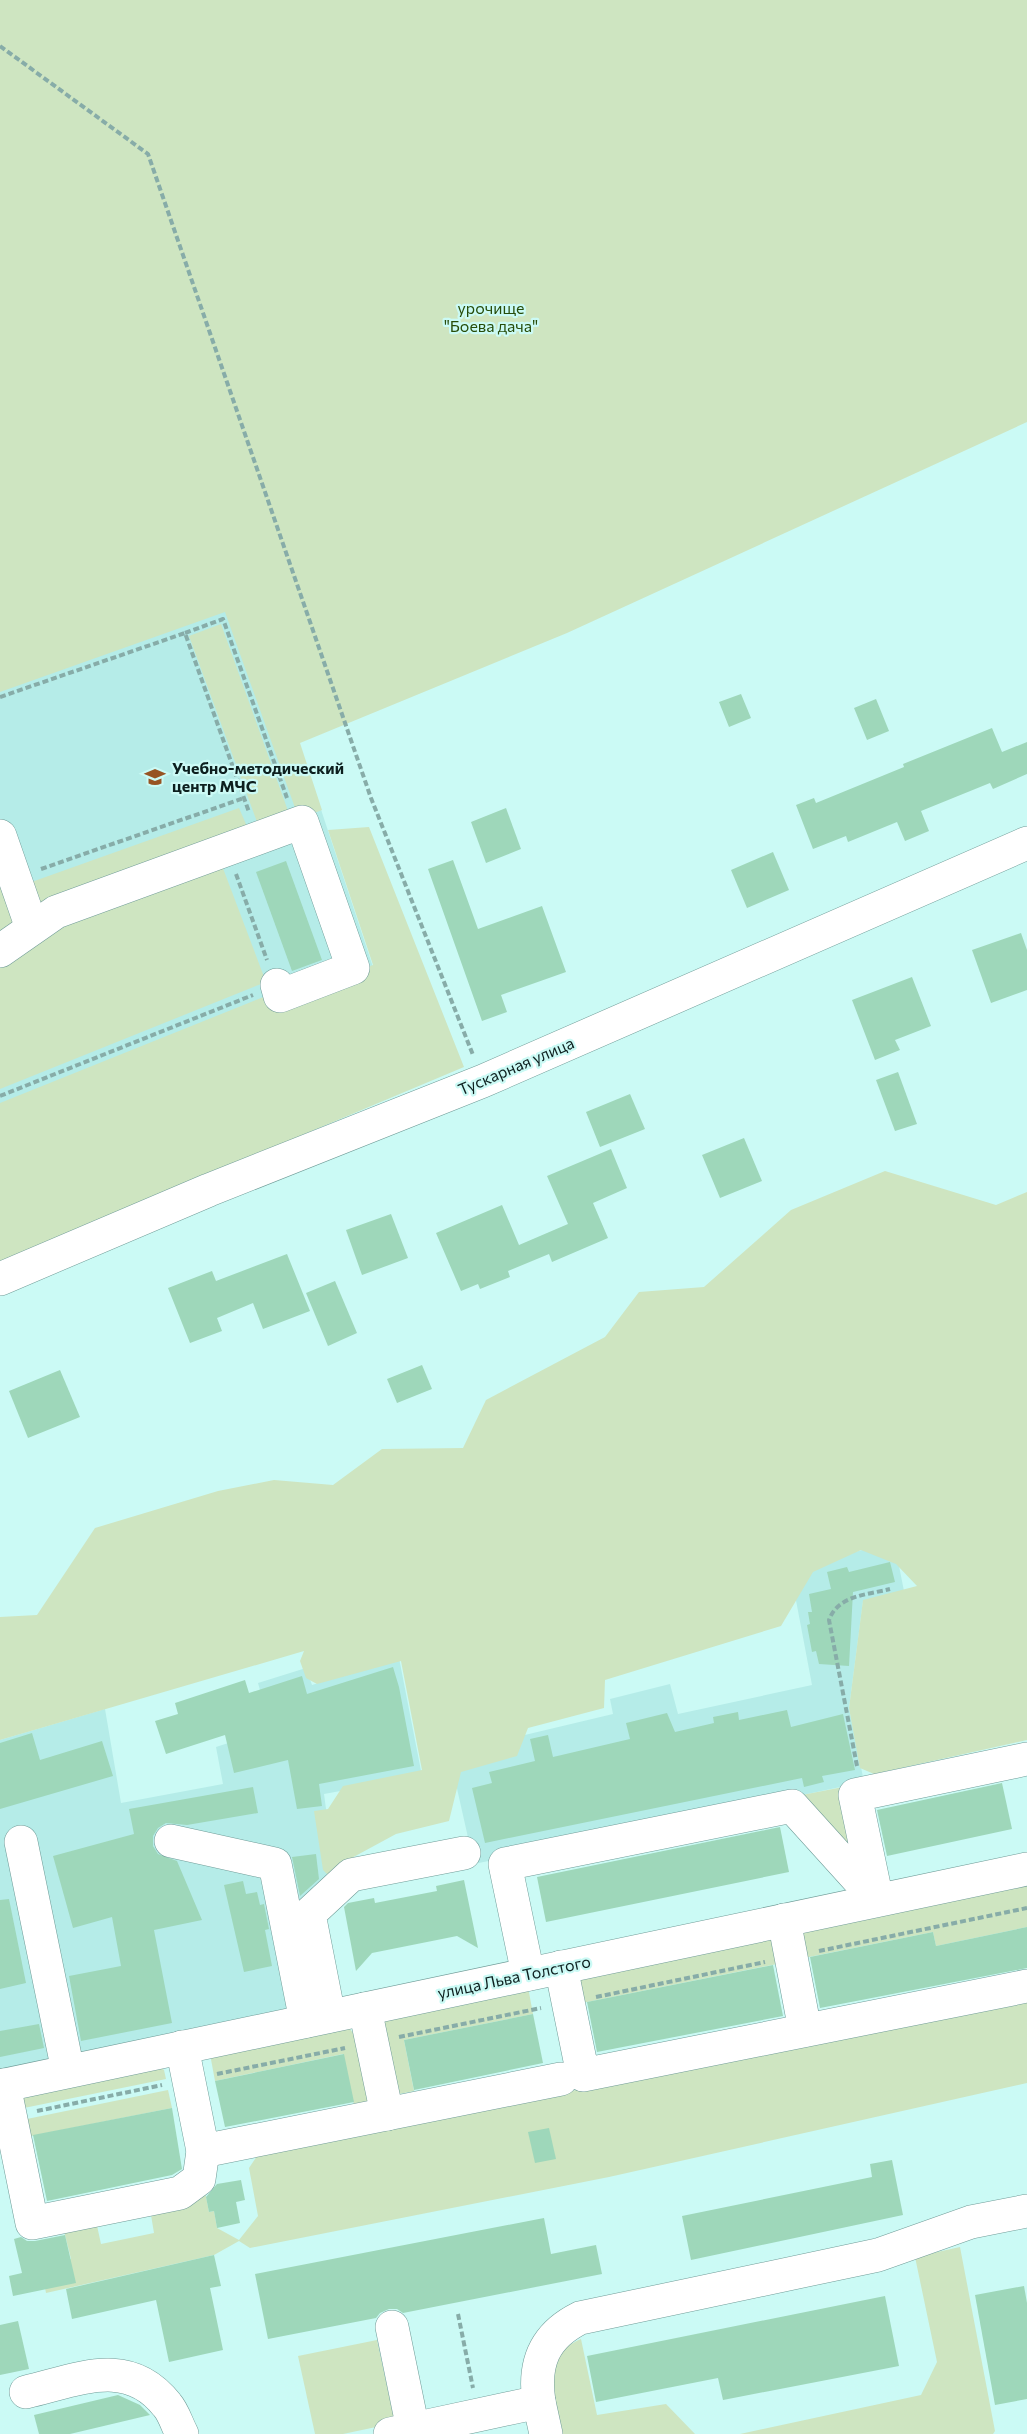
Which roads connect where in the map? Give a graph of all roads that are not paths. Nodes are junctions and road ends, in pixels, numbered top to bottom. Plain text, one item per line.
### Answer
1 (0, 836) edge
2 (1027, 843) edge
3 (32, 928) junction
4 (0, 951) edge
5 (276, 985) road end
6 (0, 1279) edge
7 (1026, 1764) edge
8 (171, 1841) dead end
9 (21, 1842) dead end
10 (464, 1853) dead end
11 (1027, 1869) edge
12 (877, 1900) junction
13 (784, 1920) junction
14 (561, 1967) junction
15 (528, 1974) junction
16 (1027, 1986) edge
17 (365, 2009) junction
18 (317, 2018) junction
19 (805, 2030) junction
20 (182, 2047) junction
21 (68, 2071) junction
22 (561, 2079) dead end
23 (2, 2085) edge
24 (387, 2114) junction
25 (203, 2151) junction
26 (1027, 2211) edge
27 (392, 2327) dead end
28 (26, 2392) dead end
29 (538, 2402) junction
30 (406, 2432) edge
31 (182, 2434) edge
32 (546, 2434) edge

1 - 3 street
2 - 6 street, Тускарная улица
3 - 4 street
3 - 5 street
7 - 12 street
8 - 18 street
9 - 21 street
10 - 18 street
11 - 12 street, улица Льва Толстого
12 - 13 street, улица Льва Толстого
12 - 15 street
13 - 14 street, улица Льва Толстого
13 - 19 street
14 - 15 street, улица Льва Толстого
14 - 19 street
15 - 17 street, улица Льва Толстого
16 - 19 street
17 - 18 street, улица Льва Толстого
17 - 24 street
18 - 20 street, улица Льва Толстого
20 - 21 street, улица Льва Толстого
20 - 25 street
21 - 23 street, улица Льва Толстого
22 - 24 street
23 - 25 street
24 - 25 street
26 - 29 street
27 - 30 street
28 - 31 street
29 - 30 street
29 - 32 street

